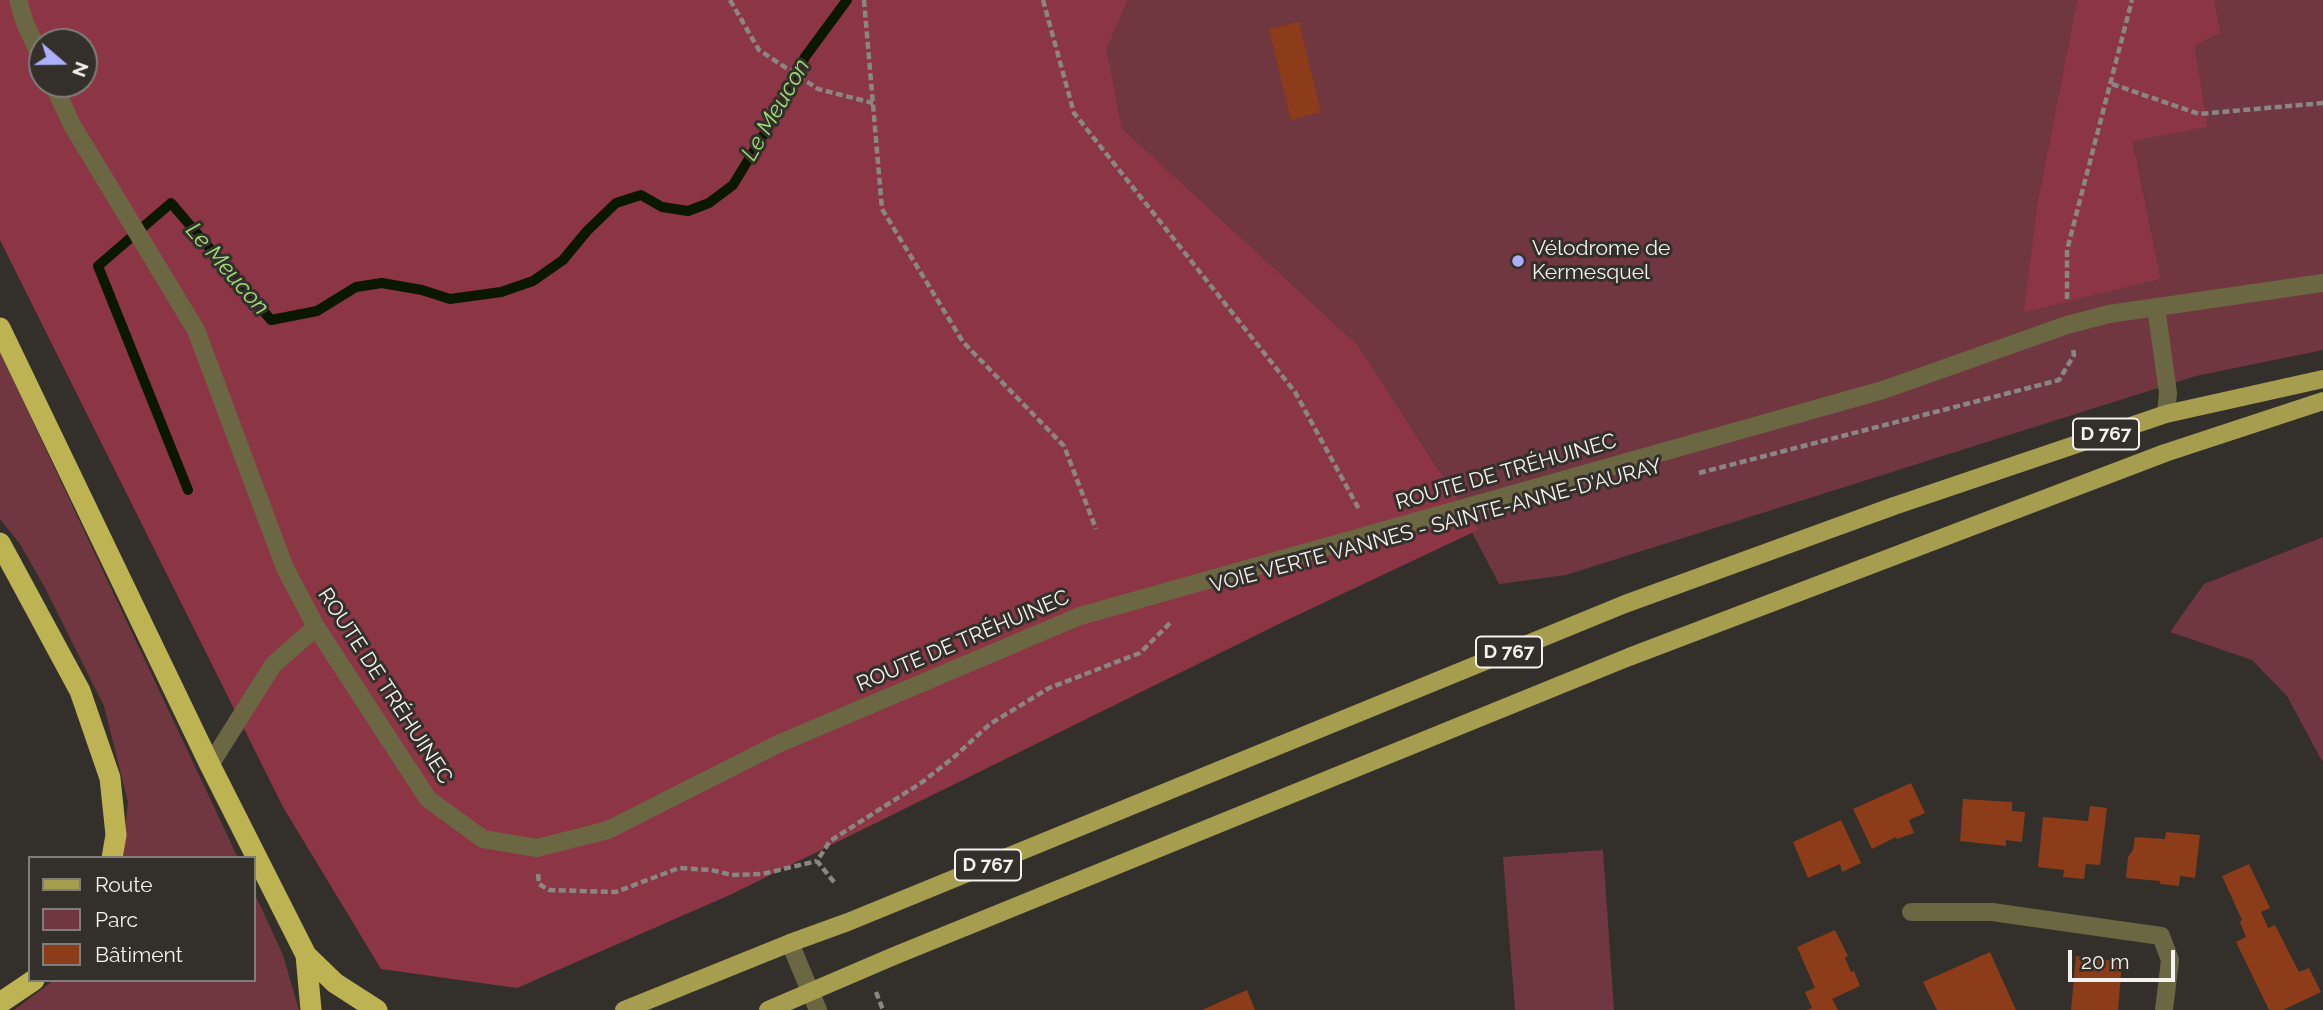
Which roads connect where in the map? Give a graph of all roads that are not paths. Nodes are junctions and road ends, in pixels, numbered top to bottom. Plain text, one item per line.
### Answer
1 (18, 0) edge
2 (28, 30) edge
3 (59, 98) edge
4 (2323, 283) edge
5 (2156, 307) junction
6 (0, 328) edge
7 (2323, 379) edge
8 (2323, 401) edge
9 (2166, 414) junction
10 (0, 543) edge
11 (316, 627) junction
12 (210, 765) junction
13 (112, 856) edge
14 (256, 856) edge
15 (256, 856) edge
16 (1911, 912) dead end
17 (790, 943) junction
18 (306, 955) junction
19 (31, 982) edge
20 (814, 1001) edge
21 (0, 1003) edge
22 (311, 1010) edge
23 (377, 1010) edge
24 (624, 1010) edge
25 (768, 1010) edge
26 (2164, 1010) edge

1 - 2 street
3 - 11 street, ROUTE DE TRÉHUINEC
4 - 5 street, ROUTE DE TRÉHUINEC
5 - 9 street
5 - 11 street, ROUTE DE TRÉHUINEC
6 - 12 highway
7 - 9 main road, D 767
8 - 20 main road, D 767
9 - 17 main road, D 767
10 - 13 highway
11 - 12 street
12 - 15 highway
14 - 18 highway
16 - 26 street
17 - 20 street
17 - 24 main road, D 767
18 - 22 highway
18 - 23 highway
19 - 21 highway
20 - 25 main road, D 767

